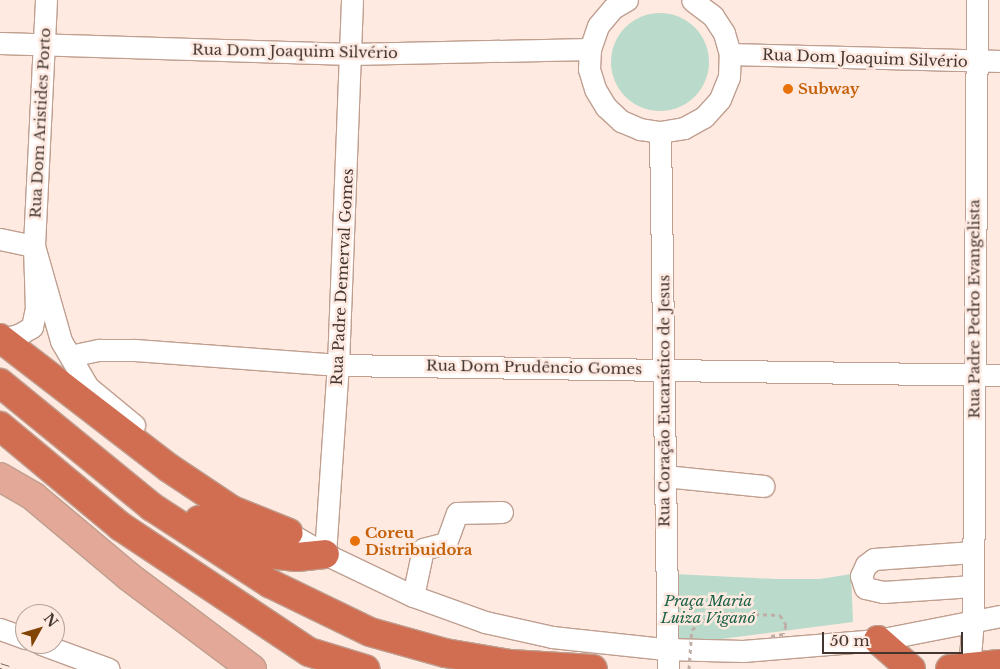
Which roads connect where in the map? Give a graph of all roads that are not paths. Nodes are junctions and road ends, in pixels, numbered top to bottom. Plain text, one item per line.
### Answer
1 (46, 0) edge
2 (352, 0) edge
3 (626, 0) edge
4 (692, 0) edge
5 (977, 0) edge
6 (0, 43) edge
7 (45, 44) junction
8 (590, 49) junction
9 (351, 54) junction
10 (730, 54) junction
11 (974, 61) junction
12 (1000, 61) edge
13 (660, 132) junction
14 (0, 239) edge
15 (34, 246) junction
16 (1, 346) edge
17 (70, 356) junction
18 (338, 364) junction
19 (665, 369) junction
20 (973, 375) junction
21 (1000, 375) edge
22 (0, 383) edge
23 (0, 426) edge
24 (57, 432) junction
25 (0, 438) edge
26 (38, 458) junction
27 (665, 476) junction
28 (0, 477) edge
29 (763, 486) dead end
30 (152, 506) junction
31 (502, 512) dead end
32 (289, 533) junction
33 (973, 552) junction
34 (325, 554) junction
35 (973, 586) junction
36 (413, 596) junction
37 (1000, 616) edge
38 (973, 619) junction
39 (0, 629) edge
40 (15, 634) edge
41 (878, 640) junction
42 (308, 652) junction
43 (65, 653) edge
44 (667, 659) edge
45 (1000, 664) edge
46 (109, 669) edge
47 (252, 669) edge
48 (332, 669) edge
49 (365, 669) edge
50 (593, 669) edge
51 (911, 669) edge
52 (963, 669) edge

1 - 7 street, Rua Dom Aristides Porto
2 - 9 street, Rua Padre Demerval Gomes
3 - 8 street
4 - 10 street
5 - 11 street, Rua Padre Pedro Evangelista
6 - 7 street, Rua Dom Joaquim Silvério
7 - 9 street, Rua Dom Joaquim Silvério
7 - 15 street, Rua Dom Aristides Porto
8 - 9 street, Rua Dom Joaquim Silvério
8 - 13 street
9 - 18 street, Rua Padre Demerval Gomes
10 - 11 street, Rua Dom Joaquim Silvério
10 - 13 street
11 - 12 street, Rua Dom Joaquim Silvério
11 - 20 street, Rua Padre Pedro Evangelista
13 - 19 street, Rua Coração Eucarístico de Jesus
14 - 15 street
15 - 16 street, Rua Dom Aristides Porto
15 - 17 street, Rua Dom Aristides Porto
16 - 24 highway
16 - 32 highway
17 - 18 street, Rua Dom Prudêncio Gomes
17 - 32 street, Rua Dom Aristides Porto
18 - 19 street, Rua Dom Prudêncio Gomes
18 - 34 street, Rua Padre Demerval Gomes
19 - 20 street, Rua Dom Prudêncio Gomes
19 - 27 street, Rua Coração Eucarístico de Jesus
20 - 21 street, Rua Dom Prudêncio Gomes
20 - 33 street, Rua Padre Pedro Evangelista
22 - 24 highway
23 - 26 highway
24 - 30 highway
25 - 26 main road
26 - 42 highway
27 - 29 street
27 - 44 street, Rua Coração Eucarístico de Jesus
28 - 47 main road
30 - 34 highway
30 - 50 highway
31 - 36 street
32 - 34 street, Rua Dom Aristides Porto
33 - 35 street, Rua Padre Pedro Evangelista
33 - 35 street
34 - 36 street, Rua Dom Aristides Porto
35 - 38 street, Rua Padre Pedro Evangelista
36 - 44 street, Rua Dom Aristides Porto
37 - 38 street, Rua Dom Aristides Porto
38 - 41 street, Rua Dom Aristides Porto
38 - 52 street, Rua Padre Pedro Evangelista
39 - 40 street
41 - 44 street, Rua Dom Aristides Porto
41 - 51 highway
42 - 48 highway
42 - 49 highway
43 - 46 street
45 - 52 highway

